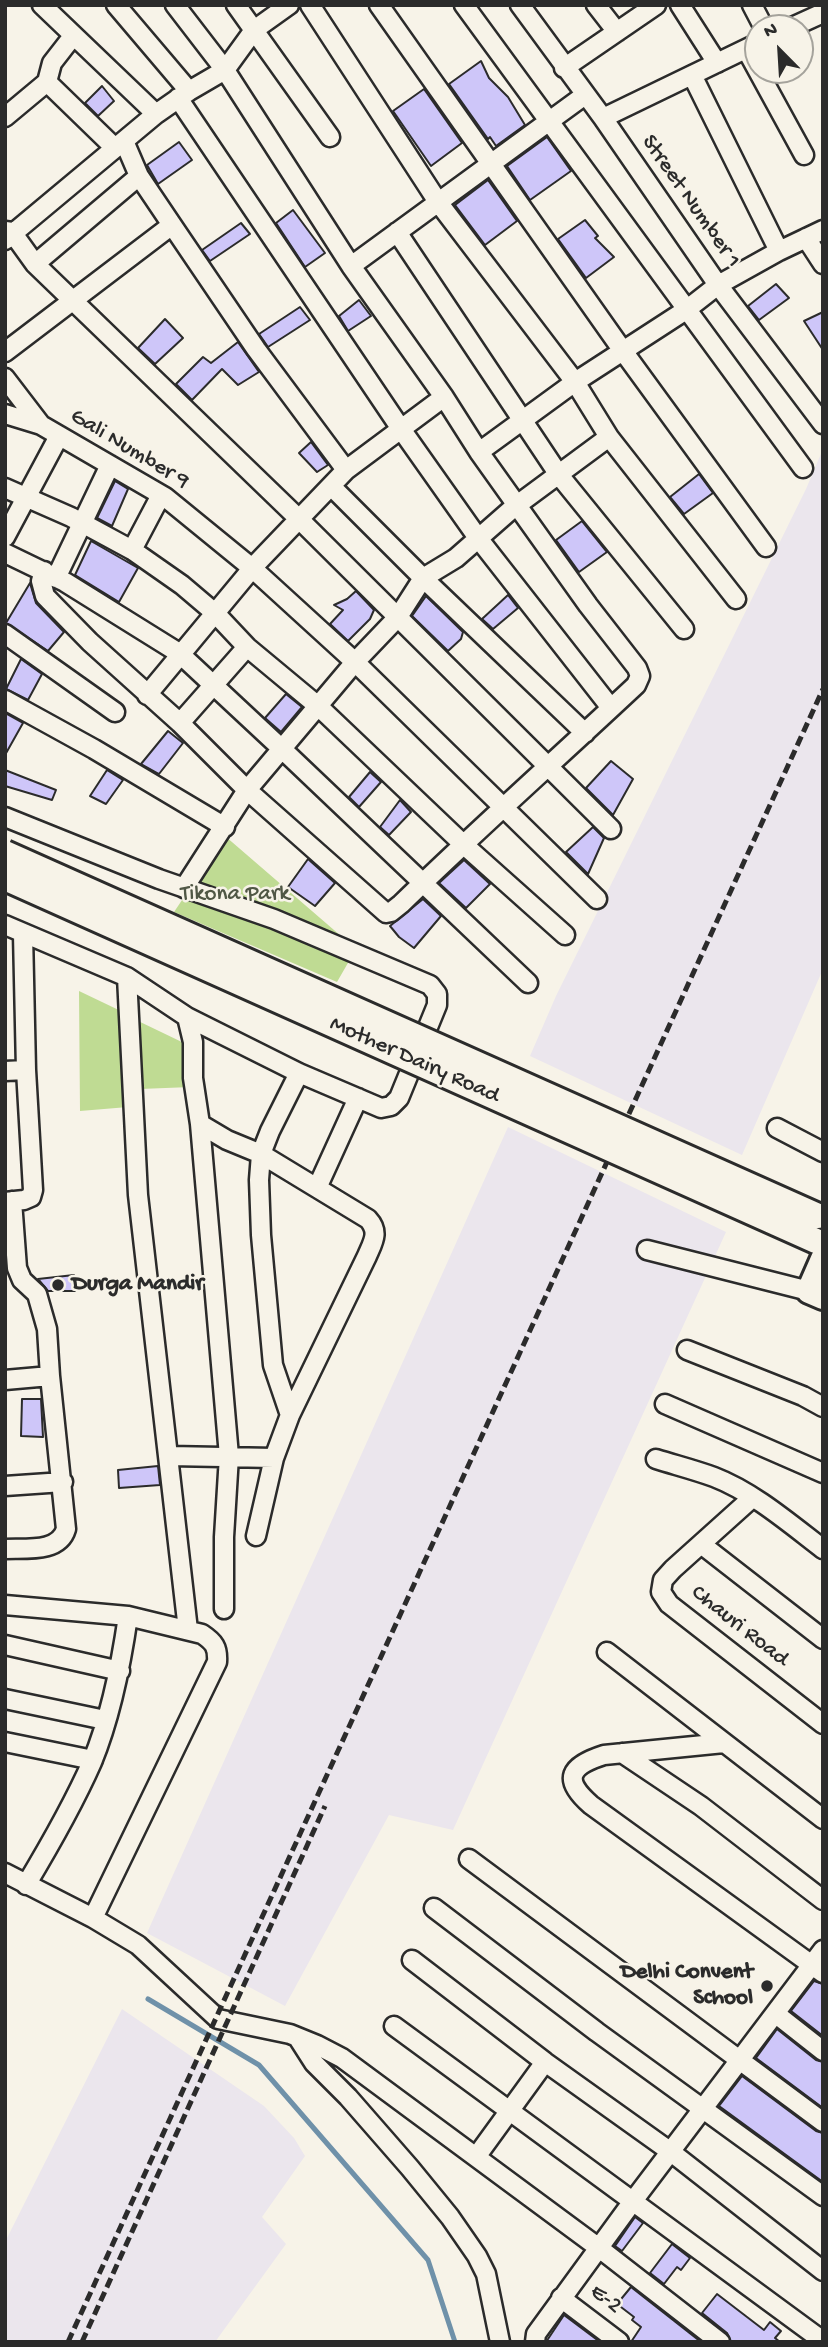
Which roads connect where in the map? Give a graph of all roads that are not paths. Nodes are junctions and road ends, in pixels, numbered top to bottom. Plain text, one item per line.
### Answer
1 (42, 5) edge
2 (116, 5) edge
3 (175, 5) edge
4 (236, 5) edge
5 (289, 5) edge
6 (310, 5) edge
7 (379, 5) edge
8 (464, 5) edge
9 (520, 5) edge
10 (596, 5) edge
11 (656, 5) edge
12 (680, 5) edge
13 (254, 30) junction
14 (617, 32) junction
15 (73, 36) junction
16 (744, 50) edge
17 (716, 63) junction
18 (564, 68) junction
19 (225, 70) junction
20 (692, 75) junction
21 (47, 82) junction
22 (770, 84) edge
23 (184, 94) junction
24 (585, 95) junction
25 (156, 114) junction
26 (5, 117) edge
27 (603, 118) junction
28 (550, 121) junction
29 (330, 137) dead end
30 (120, 145) junction
31 (804, 155) dead end
32 (491, 163) junction
33 (139, 176) junction
34 (438, 202) junction
35 (172, 225) junction
36 (823, 230) edge
37 (397, 232) junction
38 (8, 234) edge
39 (806, 238) junction
40 (779, 251) junction
41 (35, 264) junction
42 (823, 264) edge
43 (351, 266) junction
44 (718, 285) junction
45 (73, 300) junction
46 (686, 310) junction
47 (623, 351) junction
48 (5, 352) edge
49 (5, 378) edge
50 (575, 382) junction
51 (444, 397) junction
52 (5, 414) edge
53 (524, 419) junction
54 (41, 425) junction
55 (823, 425) edge
56 (401, 429) junction
57 (59, 436) junction
58 (608, 437) junction
59 (479, 452) junction
60 (110, 466) junction
61 (803, 468) dead end
62 (346, 470) junction
63 (559, 475) junction
64 (331, 486) junction
65 (5, 488) edge
66 (162, 495) junction
67 (26, 497) junction
68 (517, 505) junction
69 (298, 518) junction
70 (81, 523) junction
71 (5, 537) edge
72 (478, 538) junction
73 (765, 547) dead end
74 (132, 550) junction
75 (5, 553) edge
76 (252, 568) junction
77 (50, 574) junction
78 (423, 578) junction
79 (736, 599) dead end
80 (214, 612) junction
81 (398, 617) junction
82 (684, 629) dead end
83 (5, 634) edge
84 (247, 648) junction
85 (179, 653) junction
86 (355, 662) junction
87 (213, 685) junction
88 (147, 695) junction
89 (5, 701) edge
90 (318, 706) junction
91 (611, 708) junction
92 (115, 712) dead end
93 (180, 723) junction
94 (585, 733) junction
95 (282, 749) junction
96 (549, 767) junction
97 (247, 790) junction
98 (504, 807) junction
99 (5, 817) edge
100 (225, 827) junction
101 (611, 829) dead end
102 (463, 844) junction
103 (5, 853) edge
104 (5, 878) edge
105 (423, 883) junction
106 (184, 888) junction
107 (597, 899) dead end
108 (5, 925) edge
109 (23, 934) junction
110 (565, 935) dead end
111 (127, 977) junction
112 (528, 983) dead end
113 (187, 1017) junction
114 (26, 1070) junction
115 (5, 1071) edge
116 (299, 1073) junction
117 (358, 1098) junction
118 (200, 1124) junction
119 (777, 1128) dead end
120 (821, 1149) edge
121 (261, 1154) junction
122 (317, 1188) junction
123 (9, 1201) edge
124 (823, 1219) edge
125 (823, 1244) edge
126 (647, 1250) dead end
127 (823, 1259) edge
128 (816, 1294) edge
129 (687, 1350) dead end
130 (50, 1376) junction
131 (5, 1380) edge
132 (665, 1404) dead end
133 (823, 1407) edge
134 (290, 1415) junction
135 (170, 1456) junction
136 (229, 1456) junction
137 (274, 1458) junction
138 (656, 1459) dead end
139 (823, 1473) edge
140 (63, 1482) junction
141 (5, 1486) edge
142 (752, 1498) junction
143 (256, 1536) dead end
144 (701, 1544) junction
145 (5, 1549) edge
146 (823, 1549) edge
147 (5, 1605) edge
148 (224, 1609) dead end
149 (128, 1616) junction
150 (188, 1630) junction
151 (823, 1639) edge
152 (5, 1645) edge
153 (607, 1652) dead end
154 (120, 1671) junction
155 (5, 1699) edge
156 (105, 1720) junction
157 (823, 1724) edge
158 (5, 1742) edge
159 (724, 1743) junction
160 (622, 1753) junction
161 (93, 1760) junction
162 (823, 1819) edge
163 (470, 1859) dead end
164 (5, 1874) edge
165 (26, 1885) junction
166 (823, 1900) edge
167 (434, 1908) dead end
168 (93, 1918) junction
169 (412, 1960) dead end
170 (819, 1962) edge
171 (776, 2014) junction
172 (394, 2026) dead end
173 (298, 2038) junction
174 (823, 2051) edge
175 (740, 2061) junction
176 (545, 2062) junction
177 (704, 2109) junction
178 (509, 2111) junction
179 (823, 2122) edge
180 (671, 2152) junction
181 (476, 2157) junction
182 (823, 2196) edge
183 (633, 2201) junction
184 (599, 2248) junction
185 (823, 2271) edge
186 (561, 2298) junction
187 (823, 2341) edge
188 (500, 2342) edge
189 (535, 2342) edge
190 (619, 2342) edge
191 (720, 2342) edge

1 - 15 street
2 - 23 street
3 - 19 street
4 - 13 street
5 - 13 street
6 - 34 street
7 - 32 street
8 - 28 street
9 - 18 street, Street Number 1
10 - 14 street
11 - 14 street
12 - 17 street
13 - 19 street
13 - 29 street
14 - 18 street
15 - 21 street
15 - 25 street
16 - 17 street
17 - 20 street
18 - 24 street, Street Number 1
19 - 23 street
19 - 43 street
20 - 27 street
20 - 40 street
21 - 26 street
21 - 30 street
22 - 31 street
23 - 25 street
23 - 56 street
24 - 27 street, Street Number 1
24 - 28 street
25 - 30 street
27 - 44 street, Street Number 1
28 - 32 street
28 - 46 street
30 - 33 street
30 - 38 street
32 - 34 street
32 - 47 street
33 - 35 street
33 - 41 street
34 - 37 street
34 - 50 street
35 - 45 street
35 - 62 street
36 - 39 street
37 - 43 street
37 - 53 street
38 - 41 street
39 - 40 street
39 - 42 street
40 - 44 street
41 - 45 street
43 - 51 street
44 - 46 street
44 - 55 street, Street Number 1
45 - 48 street
45 - 69 street
46 - 47 street
46 - 61 street
47 - 50 street
47 - 73 street
49 - 54 street
50 - 53 street
50 - 58 street
51 - 56 street
51 - 59 street
52 - 54 street, Gali Number 9
53 - 59 street
53 - 63 street
54 - 57 street, Gali Number 9
56 - 62 street
56 - 72 street
57 - 60 street, Gali Number 9
57 - 67 street
58 - 63 street
58 - 79 street
59 - 68 street
60 - 66 street, Gali Number 9
60 - 70 street
62 - 64 street
63 - 68 street
63 - 82 street
64 - 69 street
64 - 78 street
65 - 67 street
66 - 74 street
66 - 76 street, Gali Number 9
67 - 70 street
67 - 71 street
68 - 72 street
68 - 91 street
69 - 76 street
69 - 81 street
70 - 74 street
70 - 77 street
72 - 78 street
72 - 91 street
74 - 80 street
75 - 77 street
76 - 80 street
76 - 86 street, Gali Number 9
77 - 85 street
77 - 88 street
78 - 81 street
78 - 94 street
80 - 84 street
80 - 85 street
81 - 86 street
81 - 96 street
83 - 92 street
84 - 87 street
84 - 90 street
85 - 87 street
85 - 88 street
86 - 90 street
86 - 98 street, Gali Number 9
87 - 93 street
87 - 95 street
88 - 93 street
89 - 100 street
90 - 95 street
90 - 102 street
91 - 94 street
93 - 97 street
94 - 96 street
95 - 97 street
95 - 105 street
96 - 98 street
96 - 101 street
97 - 100 street
97 - 105 street
98 - 102 street
98 - 107 street, Gali Number 9
99 - 106 street
100 - 106 street
102 - 105 street
102 - 110 street
103 - 124 main road, Mother Dairy Road, bridge
104 - 125 main road, Mother Dairy Road, bridge
105 - 112 street
106 - 117 street
108 - 109 street
109 - 111 street
109 - 114 street
111 - 113 street
111 - 135 street
113 - 116 street
113 - 118 street
114 - 115 street
114 - 123 street
116 - 117 street
116 - 121 street
117 - 122 street
118 - 121 street
118 - 136 street
119 - 120 street
121 - 122 street
121 - 134 street
122 - 134 street
123 - 130 street
126 - 128 street
127 - 128 main road
129 - 133 street
130 - 131 street
130 - 140 street
132 - 139 street
134 - 137 street
135 - 136 street
135 - 150 street
136 - 137 street
136 - 148 street
137 - 143 street
138 - 142 street
140 - 141 street
140 - 145 street
142 - 144 street
142 - 146 street
144 - 151 street
144 - 157 street, Chauri Road
147 - 149 street
149 - 150 street
149 - 154 street
150 - 168 street
152 - 154 street
153 - 159 street
154 - 156 street
155 - 156 street
156 - 161 street
158 - 161 street
159 - 160 street
159 - 162 street
160 - 166 street
160 - 170 street
161 - 165 street
163 - 175 street
164 - 165 street
165 - 168 street
167 - 177 street
168 - 173 street
169 - 176 street
170 - 171 street
171 - 174 street
171 - 175 street
172 - 178 street
173 - 181 street
173 - 188 street
175 - 177 street
175 - 179 street
176 - 178 street
176 - 180 street
177 - 180 street
177 - 182 street
178 - 181 street
178 - 183 street
180 - 183 street
180 - 185 street
181 - 184 street
183 - 184 street
183 - 187 street
184 - 186 street
184 - 191 street
186 - 189 street
186 - 190 street, E-2

